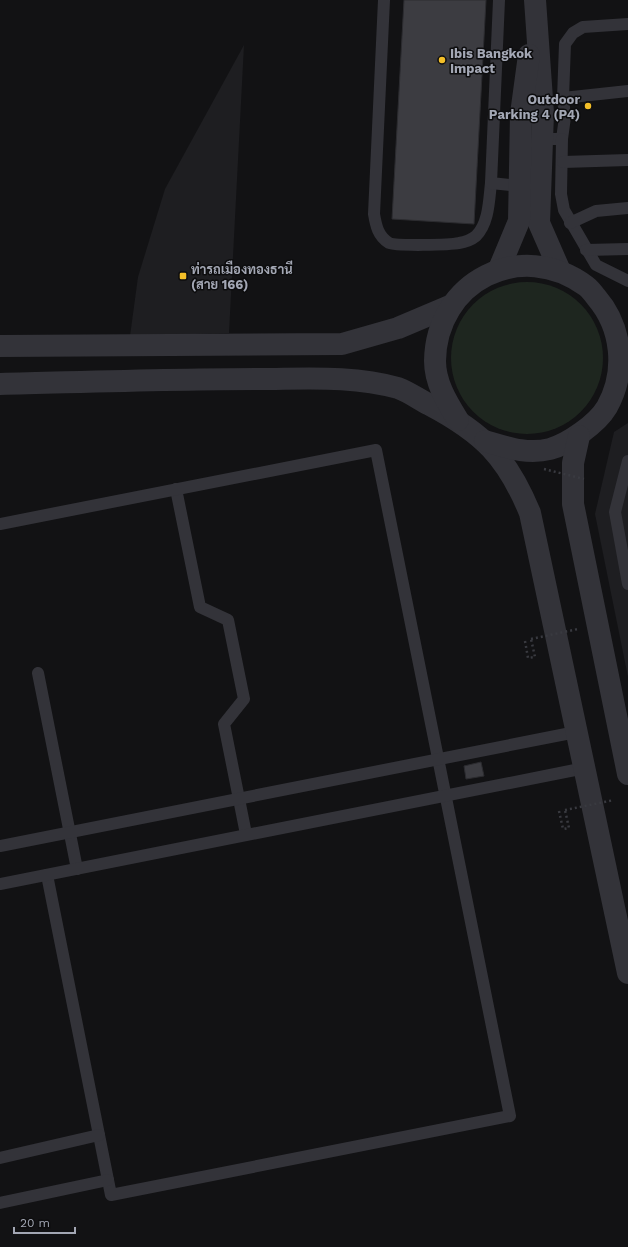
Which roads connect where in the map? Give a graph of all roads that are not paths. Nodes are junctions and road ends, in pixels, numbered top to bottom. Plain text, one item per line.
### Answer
1 (384, 0) edge
2 (499, 0) edge
3 (535, 3) edge
4 (628, 24) edge
5 (628, 92) edge
6 (563, 98) junction
7 (552, 139) junction
8 (628, 160) edge
9 (563, 162) junction
10 (491, 184) junction
11 (520, 186) junction
12 (628, 208) edge
13 (570, 223) junction
14 (628, 249) edge
15 (586, 250) junction
16 (499, 269) junction
17 (560, 271) junction
18 (628, 280) edge
19 (450, 306) junction
20 (607, 310) junction
21 (628, 324) edge
22 (172, 340) junction
23 (0, 346) edge
24 (173, 379) junction
25 (0, 384) edge
26 (628, 395) edge
27 (607, 407) junction
28 (458, 420) junction
29 (579, 436) junction
30 (485, 441) junction
31 (628, 461) edge
32 (176, 489) junction
33 (0, 524) edge
34 (628, 584) edge
35 (38, 673) dead end
36 (576, 732) junction
37 (438, 759) junction
38 (585, 768) junction
39 (628, 774) edge
40 (445, 795) junction
41 (238, 798) junction
42 (70, 833) junction
43 (246, 834) junction
44 (0, 846) edge
45 (77, 869) junction
46 (47, 875) junction
47 (0, 884) edge
48 (628, 973) edge
49 (99, 1135) junction
50 (0, 1158) edge
51 (108, 1180) junction
52 (0, 1203) edge

1 - 10 lane
2 - 10 lane
3 - 7 street
3 - 11 street
4 - 6 lane
5 - 6 lane
6 - 7 lane
7 - 9 lane
7 - 17 street
8 - 9 lane
9 - 13 lane
10 - 11 lane
11 - 16 street
12 - 13 lane
13 - 15 lane
14 - 15 lane
15 - 18 lane
16 - 17 street
16 - 19 street
17 - 20 street
19 - 22 street
19 - 28 street
20 - 21 street
20 - 27 street
22 - 23 street
22 - 24 street
24 - 25 street
24 - 28 street
26 - 27 street
27 - 29 street
28 - 30 street
29 - 30 street
29 - 39 street
30 - 36 street
31 - 34 lane
32 - 33 lane
32 - 37 lane
32 - 41 lane
35 - 42 lane
36 - 37 lane
36 - 38 street
37 - 40 lane
37 - 41 lane
38 - 40 lane
38 - 48 street
40 - 43 lane
40 - 51 lane
41 - 42 lane
41 - 43 lane
42 - 44 lane
42 - 45 lane
43 - 45 lane
45 - 46 lane
46 - 47 lane
46 - 49 lane
49 - 50 lane
49 - 51 lane
51 - 52 lane

